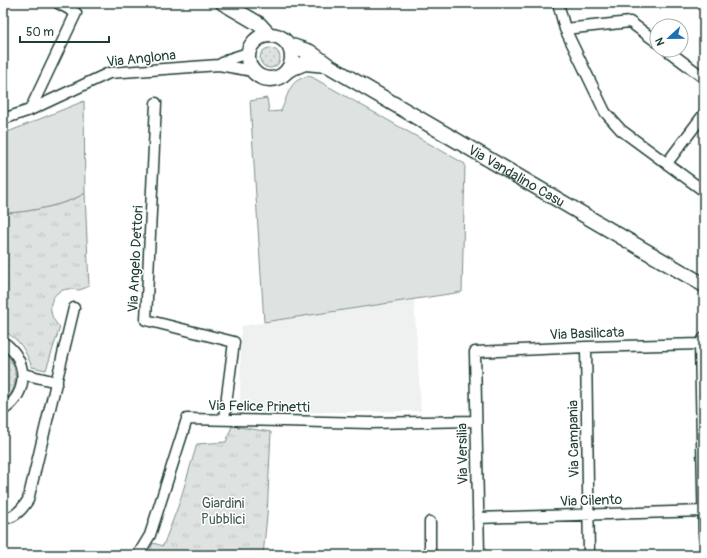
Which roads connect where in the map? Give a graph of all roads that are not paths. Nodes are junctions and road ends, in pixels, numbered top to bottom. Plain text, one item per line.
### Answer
1 (58, 3) edge
2 (223, 3) edge
3 (558, 3) edge
4 (241, 14) junction
5 (564, 25) junction
6 (270, 35) junction
7 (649, 36) edge
8 (289, 45) junction
9 (251, 47) junction
10 (678, 58) edge
11 (219, 65) junction
12 (329, 66) junction
13 (288, 70) junction
14 (253, 71) junction
15 (704, 78) edge
16 (156, 103) dead end
17 (30, 110) junction
18 (704, 114) edge
19 (3, 120) edge
20 (667, 163) junction
21 (704, 191) edge
22 (704, 285) edge
23 (74, 308) dead end
24 (702, 341) edge
25 (3, 342) edge
26 (586, 347) junction
27 (475, 352) joint
28 (23, 374) junction
29 (57, 382) junction
30 (3, 410) edge
31 (224, 419) junction
32 (476, 421) junction
33 (704, 511) edge
34 (588, 514) junction
35 (3, 518) edge
36 (478, 518) junction
37 (430, 522) dead end
38 (704, 536) edge
39 (138, 555) edge
40 (430, 555) edge
41 (479, 555) edge
42 (590, 555) edge

1 - 17 street
2 - 4 main road
3 - 5 street
4 - 6 main road
4 - 9 main road
5 - 7 street
5 - 20 street
6 - 8 main road
6 - 9 main road
8 - 12 main road, Via Vandalino Casu
8 - 13 main road
9 - 11 street, Via Anglona
9 - 14 main road
10 - 15 street
11 - 14 street, Via Anglona
11 - 17 street, Via Anglona
12 - 13 main road, Via Vandalino Casu
12 - 22 main road, Via Vandalino Casu
13 - 14 main road
16 - 31 street, Via Angelo Dettori
17 - 19 street, Via Anglona
18 - 20 street
20 - 21 street
23 - 29 street
24 - 26 street, Via Basilicata
24 - 33 street
25 - 28 street
26 - 27 street, Via Basilicata
26 - 34 street, Via Campania
27 - 32 street, Via Versilia
28 - 29 street
28 - 30 street
29 - 35 street
31 - 32 street, Via Felice Prinetti
31 - 39 street, Via Felice Prinetti
32 - 36 street, Via Versilia
33 - 34 street, Via Cilento
33 - 38 street
34 - 36 street, Via Cilento
34 - 42 street, Via Campania
36 - 41 street, Via Versilia
37 - 40 street

